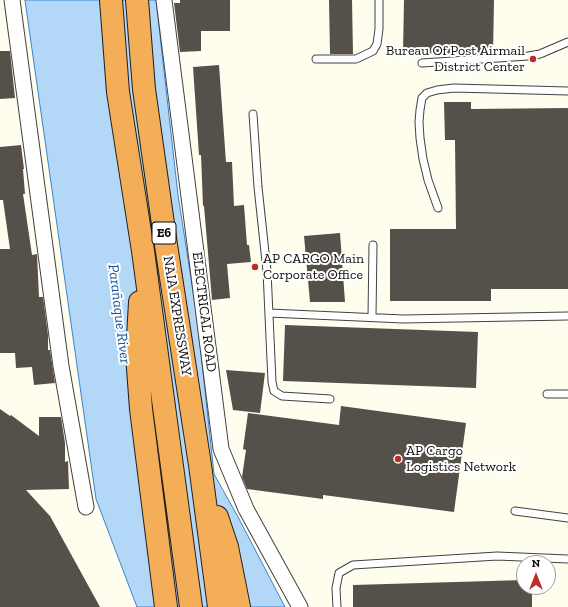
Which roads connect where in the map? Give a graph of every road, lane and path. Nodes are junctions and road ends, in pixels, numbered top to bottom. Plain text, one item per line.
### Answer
1 (12, 0) edge
2 (111, 0) edge
3 (137, 0) edge
4 (164, 0) edge
5 (379, 0) edge
6 (568, 42) edge
7 (316, 59) dead end
8 (422, 63) dead end
9 (568, 91) edge
10 (253, 114) dead end
11 (438, 208) dead end
12 (373, 245) dead end
13 (143, 251) junction
14 (269, 312) junction
15 (568, 316) edge
16 (372, 317) junction
17 (547, 394) dead end
18 (568, 394) edge
19 (330, 399) dead end
20 (200, 464) junction
21 (86, 506) dead end
22 (515, 511) dead end
23 (568, 518) edge
24 (568, 559) edge
25 (166, 607) edge
26 (191, 607) edge
27 (219, 607) edge
28 (239, 607) edge
29 (300, 607) edge
30 (337, 607) edge

1 - 21 street
2 - 13 highway, NAIA EXPRESSWAY / E6
3 - 20 highway, NAIA EXPRESSWAY / E6
4 - 29 street, ELECTRICAL ROAD
5 - 7 lane
6 - 8 lane
9 - 11 lane
10 - 14 lane
12 - 16 lane
13 - 25 highway
13 - 26 highway, NAIA EXPRESSWAY / E6
14 - 16 lane
14 - 19 lane
15 - 16 lane
17 - 18 lane
20 - 27 highway, NAIA EXPRESSWAY / E6
20 - 28 highway
22 - 23 lane
24 - 30 lane

